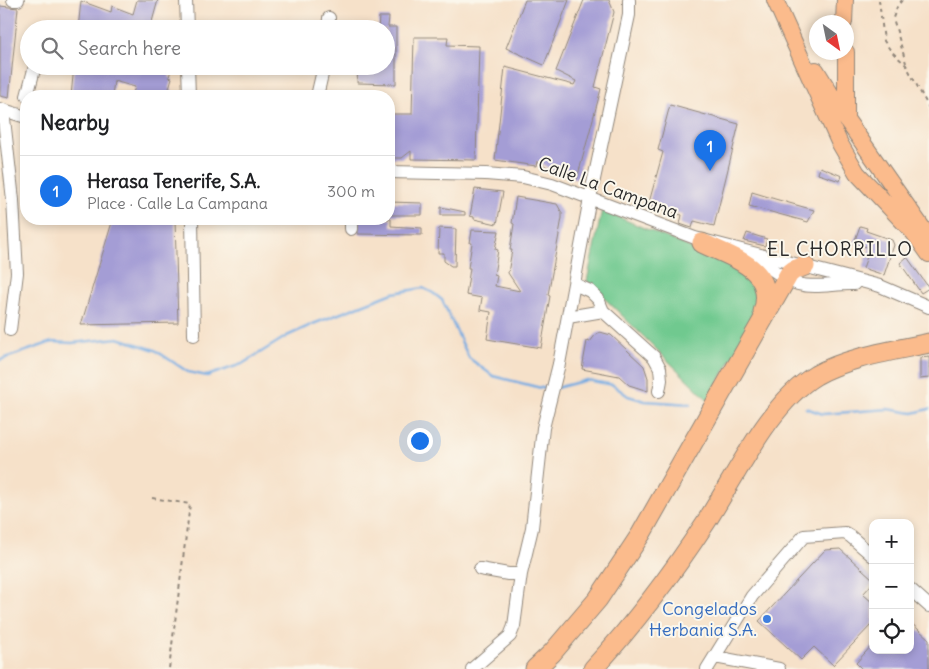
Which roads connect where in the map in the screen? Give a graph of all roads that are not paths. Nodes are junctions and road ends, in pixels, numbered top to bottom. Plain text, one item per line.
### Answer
1 (13, 0) edge
2 (18, 0) edge
3 (186, 0) edge
4 (629, 0) edge
5 (845, 0) edge
6 (775, 3) edge
7 (844, 15) edge
8 (187, 20) edge
9 (846, 60) edge
10 (847, 60) edge
11 (33, 75) edge
12 (188, 75) edge
13 (322, 75) edge
14 (846, 84) junction
15 (29, 90) edge
16 (189, 90) edge
17 (318, 90) edge
18 (830, 92) junction
19 (2, 110) edge
20 (20, 116) edge
21 (846, 119) junction
22 (872, 154) junction
23 (395, 172) edge
24 (876, 194) junction
25 (590, 198) junction
26 (192, 225) edge
27 (929, 238) edge
28 (698, 240) junction
29 (929, 254) edge
30 (805, 266) junction
31 (786, 279) junction
32 (574, 284) junction
33 (880, 286) junction
34 (929, 307) edge
35 (603, 311) junction
36 (568, 318) junction
37 (761, 321) junction
38 (10, 330) dead end
39 (194, 334) dead end
40 (929, 344) edge
41 (659, 391) dead end
42 (869, 553) edge
43 (480, 568) dead end
44 (520, 574) junction
45 (914, 592) edge
46 (929, 604) edge
47 (715, 657) junction
48 (472, 669) edge
49 (535, 669) edge
50 (593, 669) edge
51 (707, 669) edge
52 (779, 669) edge

1 - 2 street
3 - 8 street
4 - 25 street
5 - 7 main road
6 - 18 main road
6 - 24 main road
9 - 14 main road
10 - 22 main road
11 - 15 street
12 - 16 street
13 - 17 street
14 - 18 main road
14 - 21 main road
18 - 21 main road
19 - 20 street
19 - 38 street
21 - 22 main road
21 - 24 main road
22 - 27 main road
23 - 25 street, Calle La Campana
24 - 29 main road
25 - 28 street, Calle La Campana
25 - 32 street
26 - 39 street
28 - 30 street, Calle La Campana
28 - 31 street, Calle La Campana
28 - 37 highway
30 - 31 highway
30 - 33 street, Calle La Campana
31 - 33 street, Calle La Campana
31 - 37 highway
32 - 35 street
32 - 36 street
33 - 34 street, Calle La Campana
35 - 36 street
35 - 41 street
36 - 44 street
37 - 49 highway
40 - 50 highway
42 - 47 street
43 - 44 street
44 - 48 street
45 - 46 street
47 - 51 street
47 - 52 street

